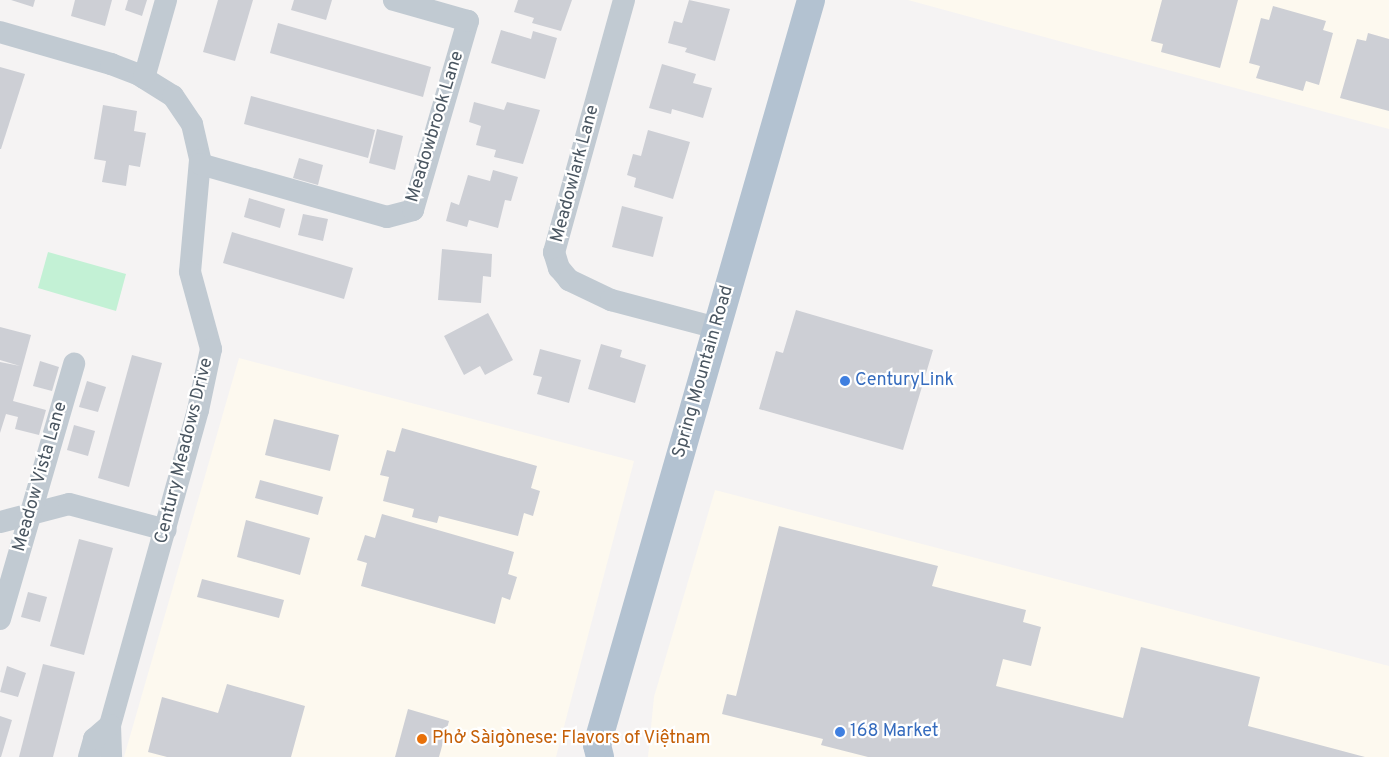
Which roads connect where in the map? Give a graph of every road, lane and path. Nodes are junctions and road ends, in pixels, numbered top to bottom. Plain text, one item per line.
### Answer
1 (166, 0) edge
2 (394, 0) edge
3 (624, 0) edge
4 (811, 0) edge
5 (0, 32) edge
6 (144, 78) junction
7 (200, 164) junction
8 (717, 328) junction
9 (74, 364) dead end
10 (31, 514) junction
11 (0, 522) edge
12 (166, 530) junction
13 (0, 619) edge
14 (110, 726) junction
15 (593, 753) edge
16 (89, 757) edge
17 (111, 757) edge

1 - 6 street
2 - 7 street, Meadowbrook Lane
3 - 8 street, Meadowlark Lane
4 - 8 main road, Spring Mountain Road
5 - 6 street, Century Meadows Drive
6 - 7 street, Century Meadows Drive
7 - 12 street, Century Meadows Drive
8 - 15 main road, Spring Mountain Road
9 - 10 street, Meadow Vista Lane
10 - 11 street
10 - 12 street
10 - 13 street, Meadow Vista Lane
12 - 14 street, Century Meadows Drive
14 - 16 street, Century Meadows Drive
14 - 17 street, Century Meadows Drive

